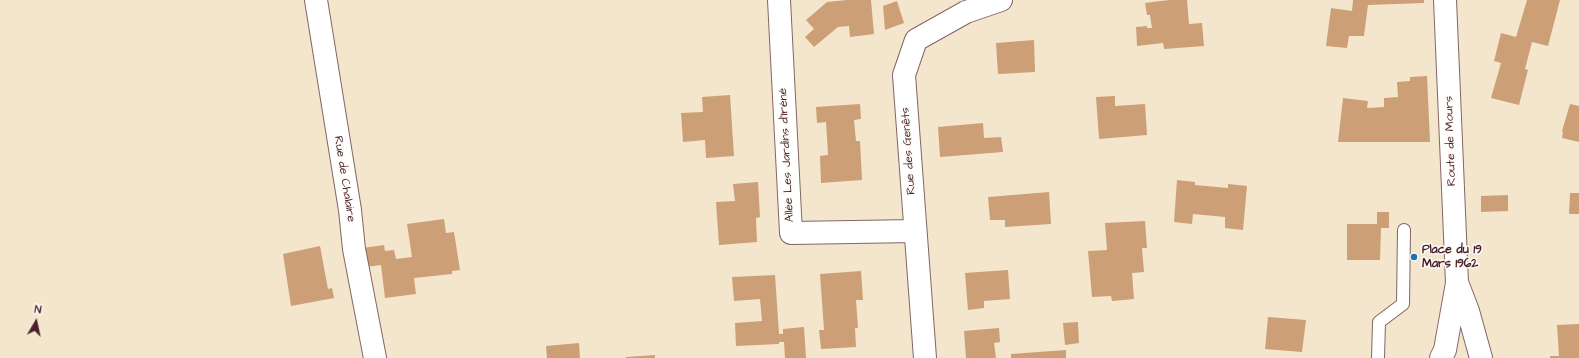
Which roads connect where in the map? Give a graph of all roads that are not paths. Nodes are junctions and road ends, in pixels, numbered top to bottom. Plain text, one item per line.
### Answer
1 (316, 0) edge
2 (779, 0) edge
3 (1001, 0) edge
4 (1445, 0) edge
5 (1404, 230) dead end
6 (915, 231) junction
7 (1457, 283) junction
8 (375, 358) edge
9 (925, 358) edge
10 (1378, 358) edge
11 (1441, 358) edge
12 (1482, 358) edge

1 - 8 street, Rue de Chalaire
2 - 6 street, Allée Les Jardins d'Iréné
3 - 6 street, Rue des Genêts
4 - 7 street, Route de Mours
5 - 10 lane
6 - 9 street, Rue des Genêts
7 - 11 street, Route de Mours
7 - 12 street, Route de Mours

